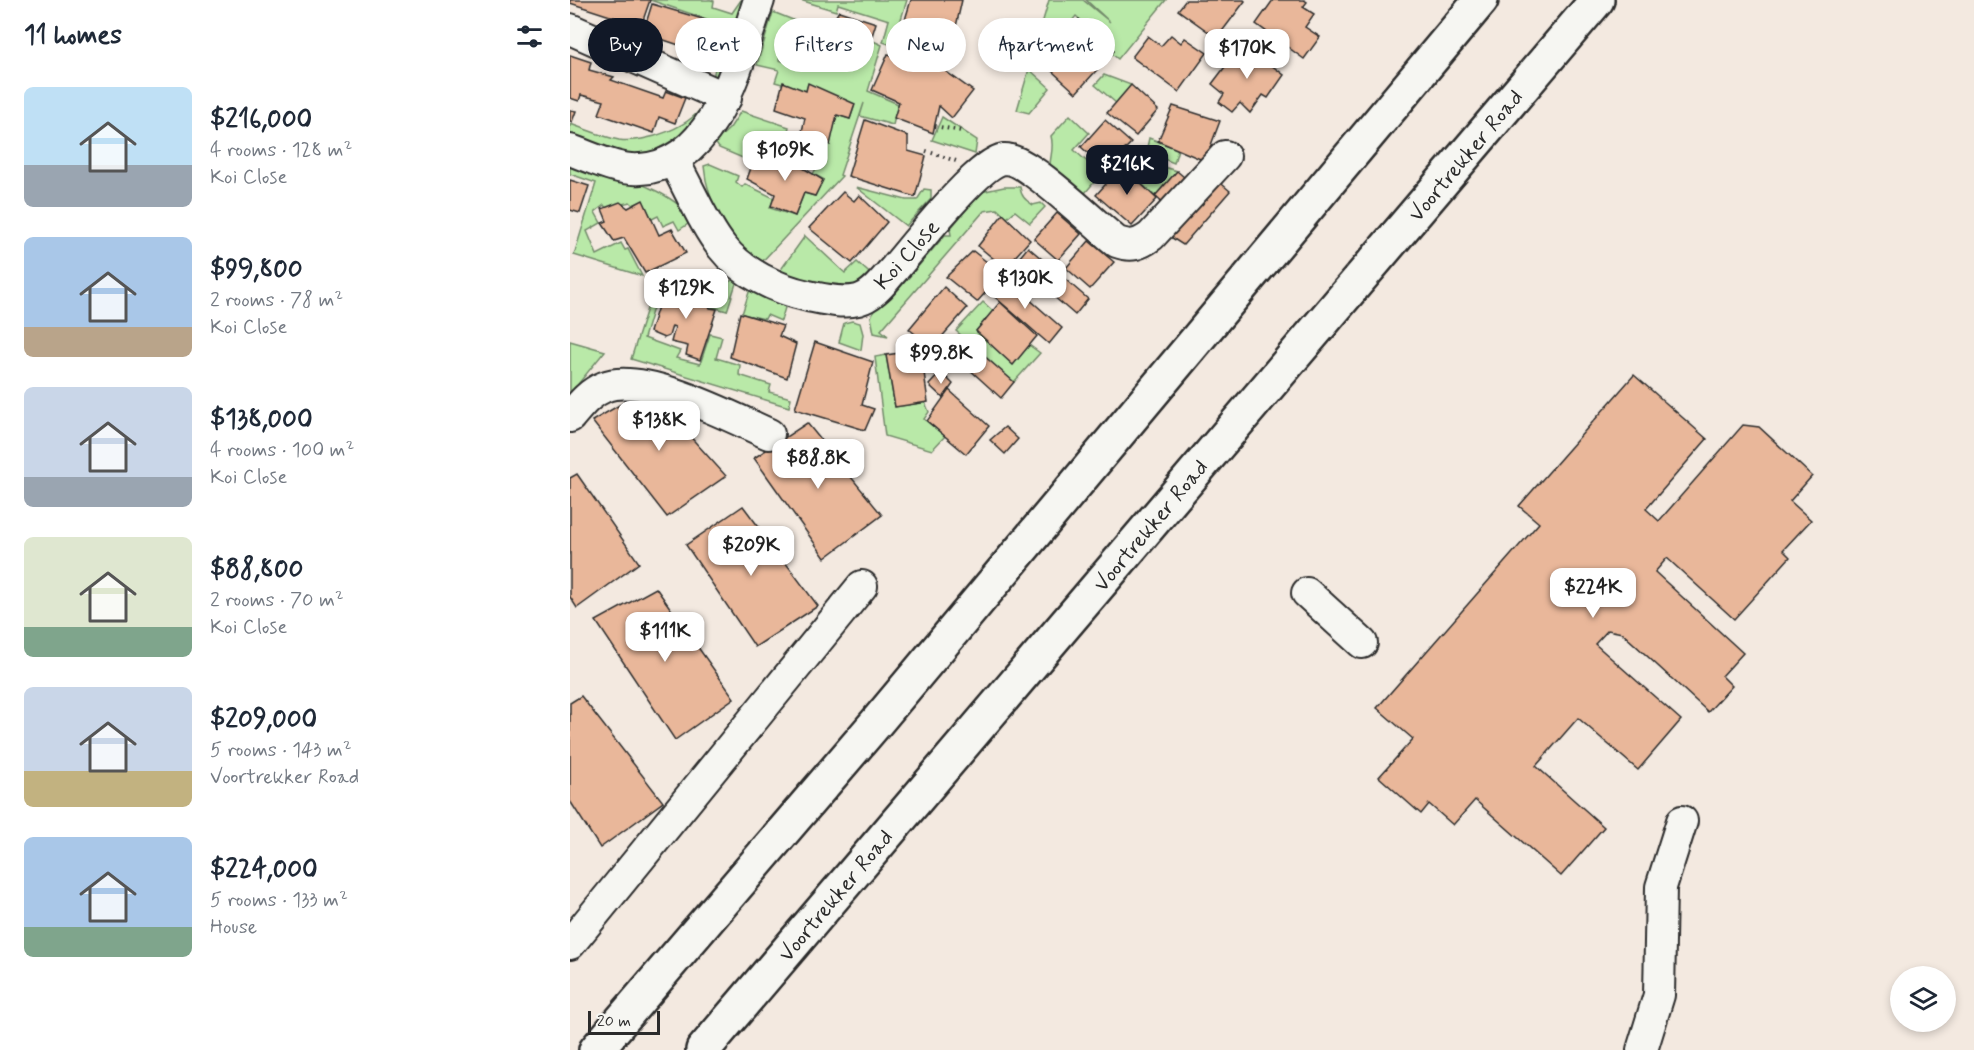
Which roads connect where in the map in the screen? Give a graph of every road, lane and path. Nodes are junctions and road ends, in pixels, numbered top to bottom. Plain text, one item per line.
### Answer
1 (759, 0) edge
2 (1481, 0) edge
3 (1597, 0) edge
4 (570, 29) edge
5 (726, 98) junction
6 (935, 126) dead end
7 (963, 129) dead end
8 (570, 150) edge
9 (926, 151) dead end
10 (1225, 156) dead end
11 (673, 160) junction
12 (960, 162) dead end
13 (570, 417) edge
14 (769, 434) dead end
15 (862, 586) dead end
16 (1307, 593) dead end
17 (1362, 643) dead end
18 (1682, 821) dead end
19 (575, 926) edge
20 (795, 943) junction
21 (596, 1050) edge
22 (703, 1050) edge
23 (716, 1050) edge
24 (1642, 1050) edge

1 - 5 street
2 - 21 main road
3 - 20 main road, Voortrekker Road
4 - 5 street
5 - 11 street
6 - 7 path
8 - 11 street
9 - 12 path
10 - 11 street, Koi Close
13 - 14 street
15 - 19 street
16 - 17 street
18 - 24 street
20 - 22 main road, Voortrekker Road
20 - 23 main road

